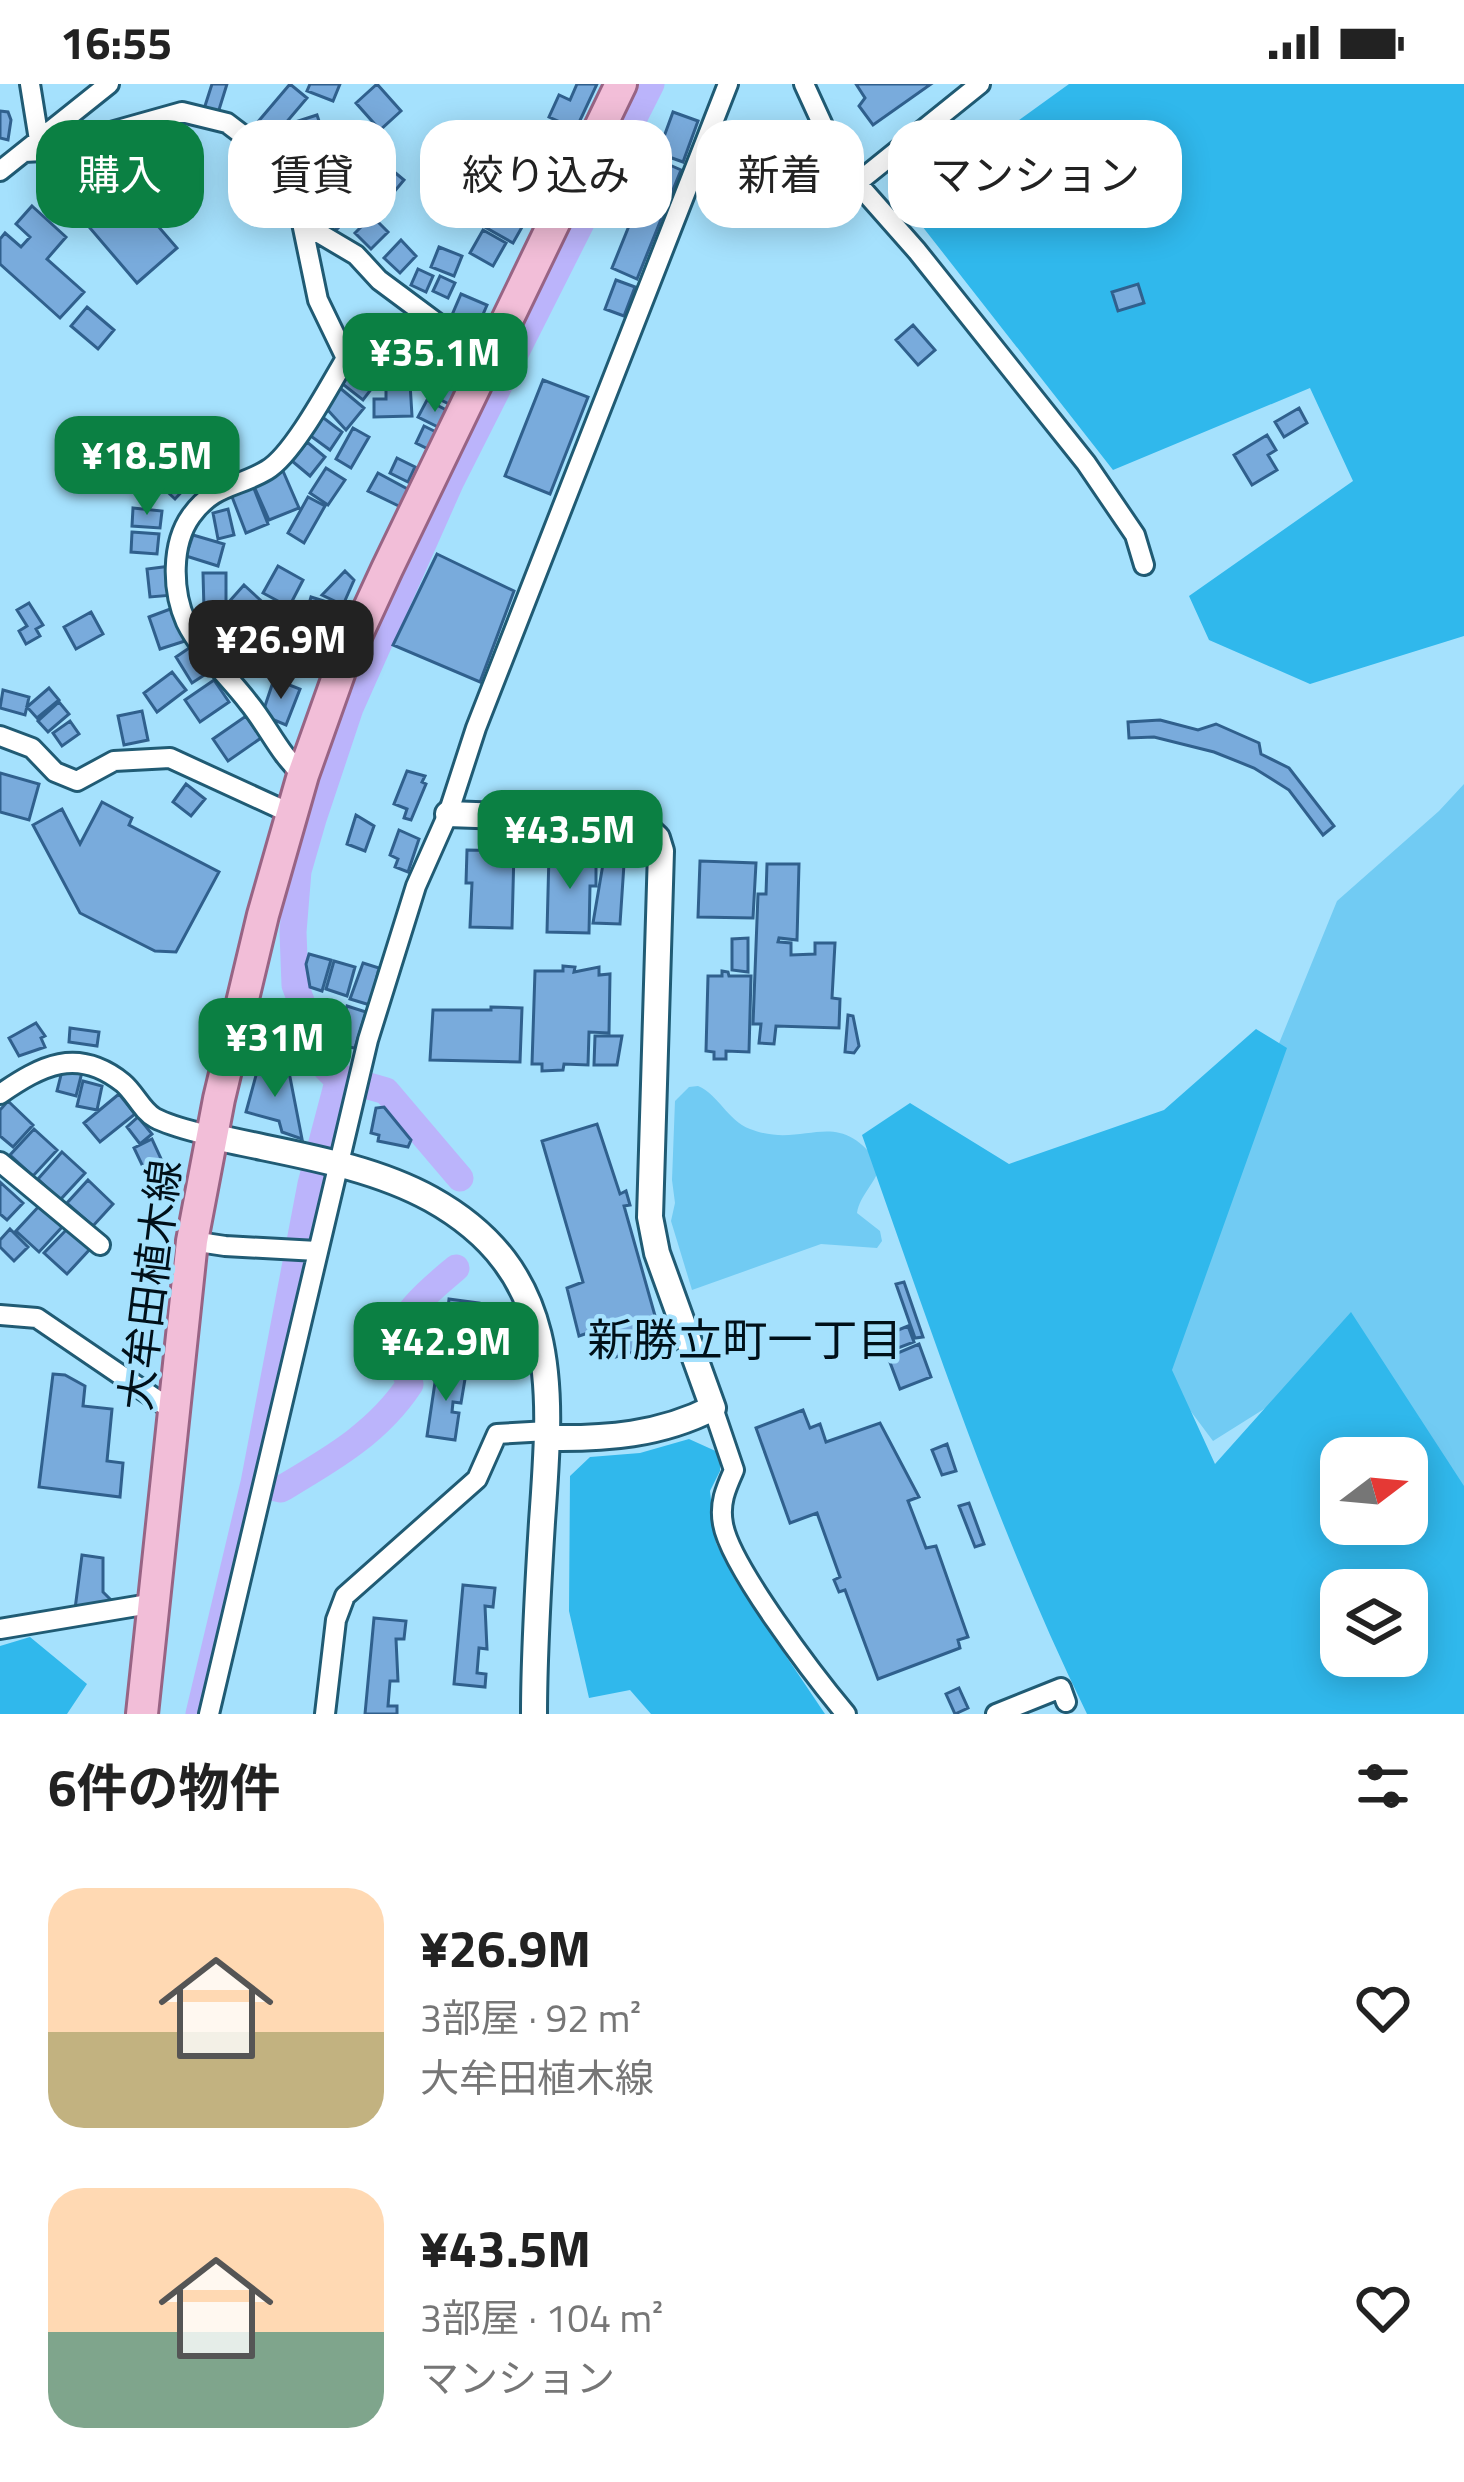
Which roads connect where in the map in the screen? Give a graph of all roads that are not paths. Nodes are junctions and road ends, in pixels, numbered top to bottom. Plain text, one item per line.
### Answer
1 (30, 84) edge
2 (109, 84) edge
3 (621, 84) edge
4 (728, 84) edge
5 (804, 84) edge
6 (980, 84) edge
7 (821, 120) edge
8 (228, 124) edge
9 (32, 146) junction
10 (0, 171) edge
11 (864, 177) edge
12 (864, 191) edge
13 (303, 228) edge
14 (310, 228) edge
15 (488, 361) junction
16 (1144, 565) dead end
17 (0, 736) edge
18 (303, 775) junction
19 (292, 814) junction
20 (448, 814) junction
21 (0, 1094) edge
22 (211, 1136) junction
23 (0, 1162) edge
24 (333, 1164) junction
25 (192, 1240) junction
26 (100, 1245) dead end
27 (305, 1250) junction
28 (0, 1315) edge
29 (713, 1408) junction
30 (175, 1412) junction
31 (548, 1434) junction
32 (155, 1603) junction
33 (0, 1629) edge
34 (1066, 1702) dead end
35 (142, 1714) edge
36 (209, 1714) edge
37 (325, 1714) edge
38 (534, 1714) edge
39 (847, 1714) edge
40 (996, 1714) edge

1 - 9 street
2 - 9 street
3 - 15 main road, 大牟田植木線
4 - 20 street
5 - 7 street
6 - 11 street
8 - 9 street
9 - 10 street
12 - 16 street
13 - 18 street
14 - 15 street
15 - 18 main road, 大牟田植木線
17 - 19 street
18 - 19 main road, 大牟田植木線
19 - 22 main road, 大牟田植木線
20 - 24 street
20 - 29 street
21 - 22 street
22 - 24 street
22 - 25 main road, 大牟田植木線
23 - 26 street
24 - 27 street
24 - 31 street
25 - 27 street
25 - 30 main road, 大牟田植木線
27 - 36 street
28 - 30 street
29 - 31 street
29 - 39 street
30 - 32 main road, 大牟田植木線
31 - 37 street
31 - 38 street
32 - 33 street
32 - 35 main road, 大牟田植木線
34 - 40 street

